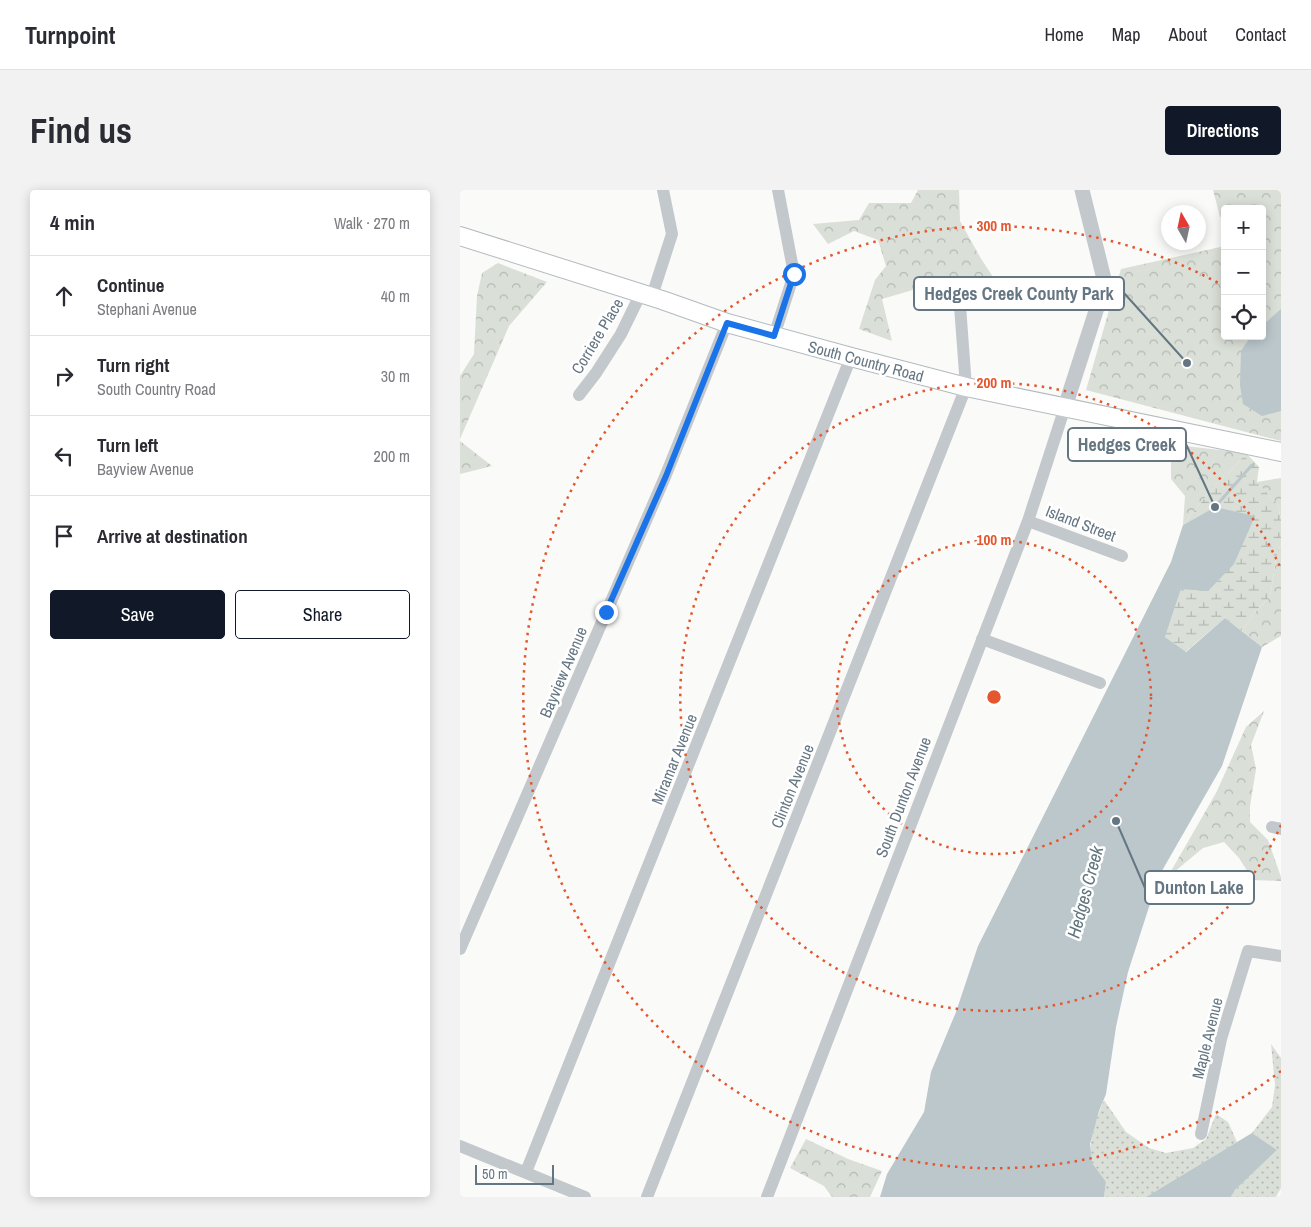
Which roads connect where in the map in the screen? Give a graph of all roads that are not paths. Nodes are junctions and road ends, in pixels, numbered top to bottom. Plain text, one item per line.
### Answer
1 (663, 190) edge
2 (778, 190) edge
3 (1082, 190) edge
4 (460, 236) edge
5 (646, 295) junction
6 (960, 306) dead end
7 (727, 323) junction
8 (774, 336) junction
9 (851, 357) junction
10 (966, 387) junction
11 (579, 395) dead end
12 (1065, 407) junction
13 (1281, 452) edge
14 (1028, 521) junction
15 (1122, 556) dead end
16 (982, 639) junction
17 (1100, 683) dead end
18 (460, 949) edge
19 (1281, 956) edge
20 (1201, 1134) dead end
21 (460, 1146) edge
22 (526, 1172) junction
23 (585, 1197) edge
24 (647, 1197) edge
25 (767, 1197) edge

1 - 5 street, Corriere Place
2 - 8 street
3 - 12 street
4 - 5 main road, South Country Road
5 - 7 main road, South Country Road
5 - 11 street, Corriere Place
6 - 10 street
7 - 8 main road, South Country Road
7 - 18 street, Bayview Avenue
8 - 9 main road, South Country Road
9 - 10 main road, South Country Road
9 - 22 street, Miramar Avenue
10 - 12 main road, South Country Road
10 - 24 street, Clinton Avenue
12 - 13 main road, South Country Road
12 - 14 street, South Dunton Avenue
14 - 15 street, Island Street
14 - 16 street, South Dunton Avenue
16 - 17 street
16 - 25 street, South Dunton Avenue
19 - 20 street, Maple Avenue
21 - 22 street
22 - 23 street

